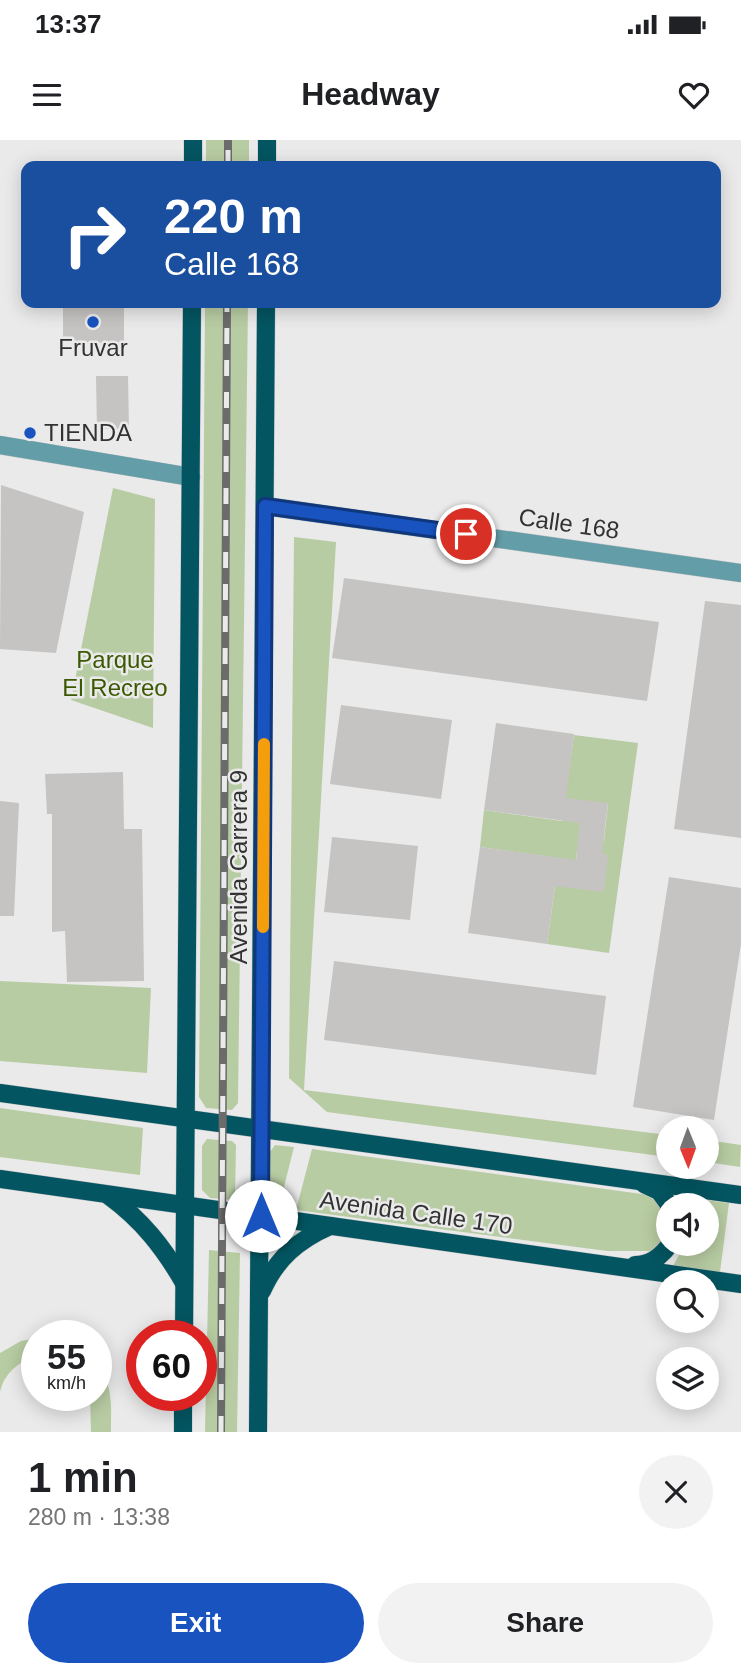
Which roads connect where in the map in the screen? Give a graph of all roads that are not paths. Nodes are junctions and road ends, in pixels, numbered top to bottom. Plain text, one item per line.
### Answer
1 (194, 140) edge
2 (267, 140) edge
3 (193, 161) edge
4 (267, 161) edge
5 (192, 308) edge
6 (266, 308) edge
7 (0, 445) edge
8 (191, 477) junction
9 (265, 506) junction
10 (741, 573) edge
11 (0, 1093) edge
12 (186, 1118) junction
13 (261, 1129) junction
14 (615, 1178) junction
15 (0, 1179) edge
16 (660, 1193) edge
17 (107, 1194) junction
18 (741, 1195) edge
19 (186, 1205) junction
20 (261, 1216) junction
21 (331, 1226) junction
22 (661, 1256) edge
23 (614, 1265) junction
24 (185, 1284) junction
25 (741, 1284) edge
26 (260, 1294) junction
27 (184, 1320) edge
28 (183, 1411) edge
29 (183, 1432) edge
30 (258, 1432) edge

1 - 3 main road
2 - 4 main road
5 - 8 main road, Avenida Carrera 9
6 - 9 main road, Avenida Carrera 9
7 - 8 street
8 - 12 main road, Avenida Carrera 9
9 - 10 street, Calle 168
9 - 13 main road, Avenida Carrera 9
11 - 12 main road
12 - 13 main road
12 - 19 main road, Avenida Carrera 9
13 - 14 main road
13 - 20 main road, Avenida Carrera 9
14 - 16 main road
14 - 18 main road
15 - 17 main road, Avenida Calle 170
17 - 19 main road, Avenida Calle 170
17 - 24 main road
19 - 20 main road, Avenida Calle 170
19 - 24 main road, Avenida Carrera 9
20 - 21 main road, Avenida Calle 170
20 - 26 main road, Avenida Carrera 9
21 - 23 main road, Avenida Calle 170
21 - 26 main road
22 - 23 main road
23 - 25 main road, Avenida Calle 170
24 - 27 main road, Avenida Carrera 9
26 - 30 main road, Avenida Carrera 9
28 - 29 main road

